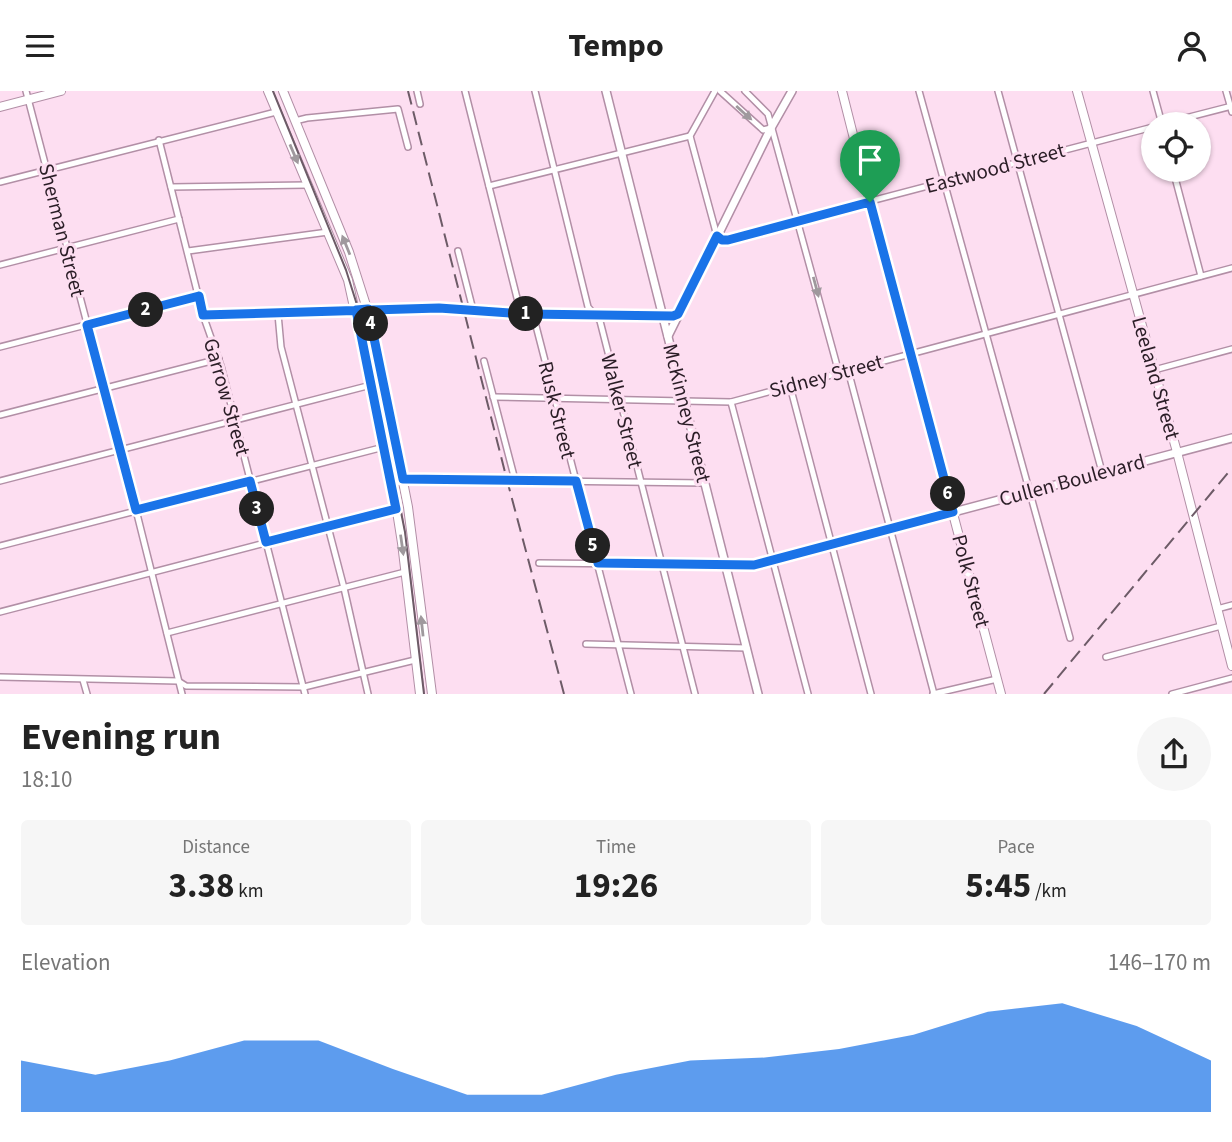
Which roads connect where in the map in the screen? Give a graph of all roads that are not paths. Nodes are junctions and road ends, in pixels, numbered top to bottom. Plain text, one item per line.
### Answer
1 (61, 91) edge
2 (268, 91) edge
3 (283, 91) edge
4 (417, 91) edge
5 (465, 91) edge
6 (535, 91) edge
7 (606, 91) edge
8 (718, 91) edge
9 (745, 91) edge
10 (792, 91) edge
11 (840, 91) edge
12 (919, 91) edge
13 (998, 91) edge
14 (1077, 91) edge
15 (1153, 91) edge
16 (1226, 91) edge
17 (27, 95) edge
18 (420, 104) dead end
19 (0, 107) edge
20 (1231, 108) edge
21 (276, 112) junction
22 (1159, 112) edge
23 (1211, 113) edge
24 (295, 121) junction
25 (771, 128) junction
26 (1141, 130) edge
27 (690, 136) junction
28 (159, 140) junction
29 (1091, 143) junction
30 (408, 146) dead end
31 (621, 152) junction
32 (1018, 163) junction
33 (47, 170) junction
34 (555, 170) junction
35 (944, 181) junction
36 (0, 182) edge
37 (1177, 182) edge
38 (307, 185) junction
39 (489, 186) junction
40 (171, 187) junction
41 (870, 202) junction
42 (179, 219) junction
43 (798, 221) junction
44 (328, 232) junction
45 (717, 236) junction
46 (66, 247) junction
47 (188, 251) junction
48 (458, 251) dead end
49 (0, 265) edge
50 (1232, 268) edge
51 (1201, 276) junction
52 (1133, 294) junction
53 (199, 296) junction
54 (368, 309) junction
55 (356, 310) junction
56 (473, 310) junction
57 (278, 314) junction
58 (526, 314) junction
59 (594, 314) junction
60 (678, 314) junction
61 (1059, 314) junction
62 (203, 315) junction
63 (662, 315) junction
64 (87, 325) junction
65 (986, 334) junction
66 (668, 336) junction
67 (0, 347) edge
68 (1232, 349) edge
69 (910, 354) junction
70 (219, 359) junction
71 (484, 361) dead end
72 (848, 370) junction
73 (1154, 370) junction
74 (839, 373) junction
75 (371, 385) junction
76 (789, 386) junction
77 (104, 389) junction
78 (494, 397) junction
79 (554, 398) junction
80 (619, 399) junction
81 (684, 400) junction
82 (731, 402) junction
83 (296, 404) junction
84 (0, 415) edge
85 (235, 420) junction
86 (1232, 438) edge
87 (384, 447) junction
88 (121, 449) junction
89 (1177, 452) junction
90 (312, 465) junction
91 (1102, 472) junction
92 (403, 479) junction
93 (515, 480) junction
94 (0, 481) edge
95 (250, 481) junction
96 (576, 481) junction
97 (640, 481) junction
98 (705, 483) junction
99 (1028, 492) junction
100 (396, 509) junction
101 (136, 510) junction
102 (953, 512) junction
103 (327, 526) junction
104 (890, 529) junction
105 (266, 542) junction
106 (831, 545) junction
107 (0, 546) edge
108 (773, 560) junction
109 (539, 563) dead end
110 (598, 563) junction
111 (662, 563) junction
112 (726, 565) junction
113 (152, 572) junction
114 (405, 572) junction
115 (344, 587) junction
116 (282, 603) junction
117 (1232, 605) edge
118 (1217, 609) junction
119 (0, 612) edge
120 (1221, 626) junction
121 (167, 633) junction
122 (1070, 638) dead end
123 (586, 644) dead end
124 (618, 645) junction
125 (682, 647) junction
126 (747, 648) junction
127 (1106, 657) dead end
128 (415, 660) junction
129 (1232, 666) edge
130 (365, 673) junction
131 (0, 677) edge
132 (1232, 678) edge
133 (997, 679) junction
134 (83, 680) junction
135 (178, 681) junction
136 (242, 685) junction
137 (304, 687) junction
138 (87, 694) edge
139 (182, 694) edge
140 (244, 694) edge
141 (306, 694) edge
142 (368, 694) edge
143 (420, 694) edge
144 (432, 694) edge
145 (631, 694) edge
146 (695, 694) edge
147 (758, 694) edge
148 (808, 694) edge
149 (871, 694) edge
150 (934, 694) edge
151 (1001, 694) edge
152 (1171, 694) edge

1 - 17 main road
2 - 21 main road
3 - 24 main road
4 - 18 street
5 - 39 street, Rusk Street
6 - 34 street, Walker Street
7 - 31 street, McKinney Street
8 -> 25 street
8 - 27 street
9 - 25 street
10 - 25 street
11 - 41 main road, Polk Street
12 - 35 street
13 - 32 street
14 - 29 main road, Leeland Street
15 - 22 street
16 - 20 street
17 - 19 main road
17 - 33 street, Sherman Street
20 - 23 street
21 - 28 street
21 -> 38 main road
24 - 30 street
54 -> 24 main road
25 - 43 street
25 - 45 street
26 - 29 street, Eastwood Street
27 - 31 street
27 - 45 street
28 - 33 street
28 - 40 street, Garrow Street
29 - 32 street, Eastwood Street
29 - 52 main road, Leeland Street
31 - 34 street
31 - 63 street, McKinney Street
32 - 35 street, Eastwood Street
32 - 61 street
33 - 36 street
33 - 46 street, Sherman Street
34 - 39 street
34 - 59 street, Walker Street
35 - 41 street, Eastwood Street
35 - 65 street
37 - 51 street
38 - 40 street
38 - 44 main road
39 - 58 street, Rusk Street
40 - 42 street, Garrow Street
41 - 43 street, Eastwood Street
41 - 69 main road, Polk Street
42 - 46 street
42 - 47 street, Garrow Street
43 - 45 street, Eastwood Street
43 -> 74 street
44 - 47 street
44 - 55 main road
45 - 60 street
46 - 49 street
46 - 64 street, Sherman Street
47 - 53 street, Garrow Street
48 - 56 street
50 - 51 street, Sidney Street
51 - 52 street, Sidney Street
52 - 61 street, Sidney Street
52 - 73 main road, Leeland Street
53 - 62 street, Garrow Street
53 - 64 street
54 - 55 street
54 - 56 street
54 - 92 main road
55 - 57 street
55 - 75 main road
56 - 58 street
57 - 62 street
57 - 83 street
58 - 59 street
58 - 79 street, Rusk Street
59 - 63 street
59 - 80 street, Walker Street
60 - 63 street
60 - 66 street
61 - 65 street, Sidney Street
61 - 91 street
62 - 70 street, Garrow Street
63 - 66 street, McKinney Street
64 - 67 street
64 - 77 street, Sherman Street
65 - 69 street, Sidney Street
65 - 99 street
66 - 81 street, McKinney Street
68 - 73 street
69 - 72 street, Sidney Street
69 - 102 main road, Polk Street
70 - 77 street
70 - 85 street, Garrow Street
71 - 78 street
72 - 74 street, Sidney Street
72 - 104 street
73 - 89 main road, Leeland Street
74 - 76 street, Sidney Street
75 - 83 street
75 - 87 main road
76 - 82 street, Sidney Street
76 - 106 street
77 - 84 street
77 - 88 street, Sherman Street
78 - 79 street, Sidney Street
78 - 93 street
79 - 80 street, Sidney Street
79 - 96 street, Rusk Street
80 - 81 street, Sidney Street
80 - 97 street, Walker Street
81 - 82 street, Sidney Street
81 - 98 street, McKinney Street
82 - 108 street
83 - 85 street
83 - 90 street
85 - 88 street
85 - 95 street, Garrow Street
86 - 89 street, Cullen Boulevard
87 - 90 street
87 - 100 main road
88 - 94 street
88 - 101 street, Sherman Street
89 - 91 street, Cullen Boulevard
89 - 118 main road, Leeland Street
90 - 95 street
90 - 103 street
91 - 99 street, Cullen Boulevard
92 - 93 street
144 -> 92 main road
93 - 96 street
95 - 101 street
95 - 105 street, Garrow Street
96 - 97 street
96 - 110 street, Rusk Street
97 - 98 street
97 - 111 street, Walker Street
98 - 112 street, McKinney Street
99 - 102 street, Cullen Boulevard
99 - 122 street
100 - 103 street
100 -> 114 main road
101 - 107 street
101 - 113 street, Sherman Street
102 - 104 street, Cullen Boulevard
102 - 133 main road, Polk Street
103 - 105 street
103 - 115 street
104 - 106 street, Cullen Boulevard
104 - 150 street
105 - 113 street
105 - 116 street, Garrow Street
106 - 108 street, Cullen Boulevard
106 - 149 street
108 - 112 street, Cullen Boulevard
108 - 148 street
109 - 110 street, Cullen Boulevard
110 - 111 street, Cullen Boulevard
110 - 124 street, Rusk Street
111 - 112 street, Cullen Boulevard
111 - 125 street, Walker Street
112 - 126 street, McKinney Street
113 - 119 street
113 - 121 street, Sherman Street
114 - 115 street
114 - 128 main road
115 - 116 street
115 - 130 street
116 - 121 street
116 - 137 street, Garrow Street
117 - 118 street
118 - 120 main road, Leeland Street
120 - 127 street
120 - 129 main road, Leeland Street
121 - 135 street, Sherman Street
123 - 124 street
124 - 125 street
124 - 145 street, Rusk Street
125 - 126 street
125 - 146 street, Walker Street
126 - 147 street, McKinney Street
128 - 130 street
128 - 143 main road
130 - 137 street
130 - 142 street
131 - 134 street
132 - 152 street
133 - 150 street
133 - 151 main road, Polk Street
134 - 135 street
134 - 138 street
135 - 136 street
135 - 139 street, Sherman Street
136 - 137 street
136 - 140 street
137 - 141 street, Garrow Street

